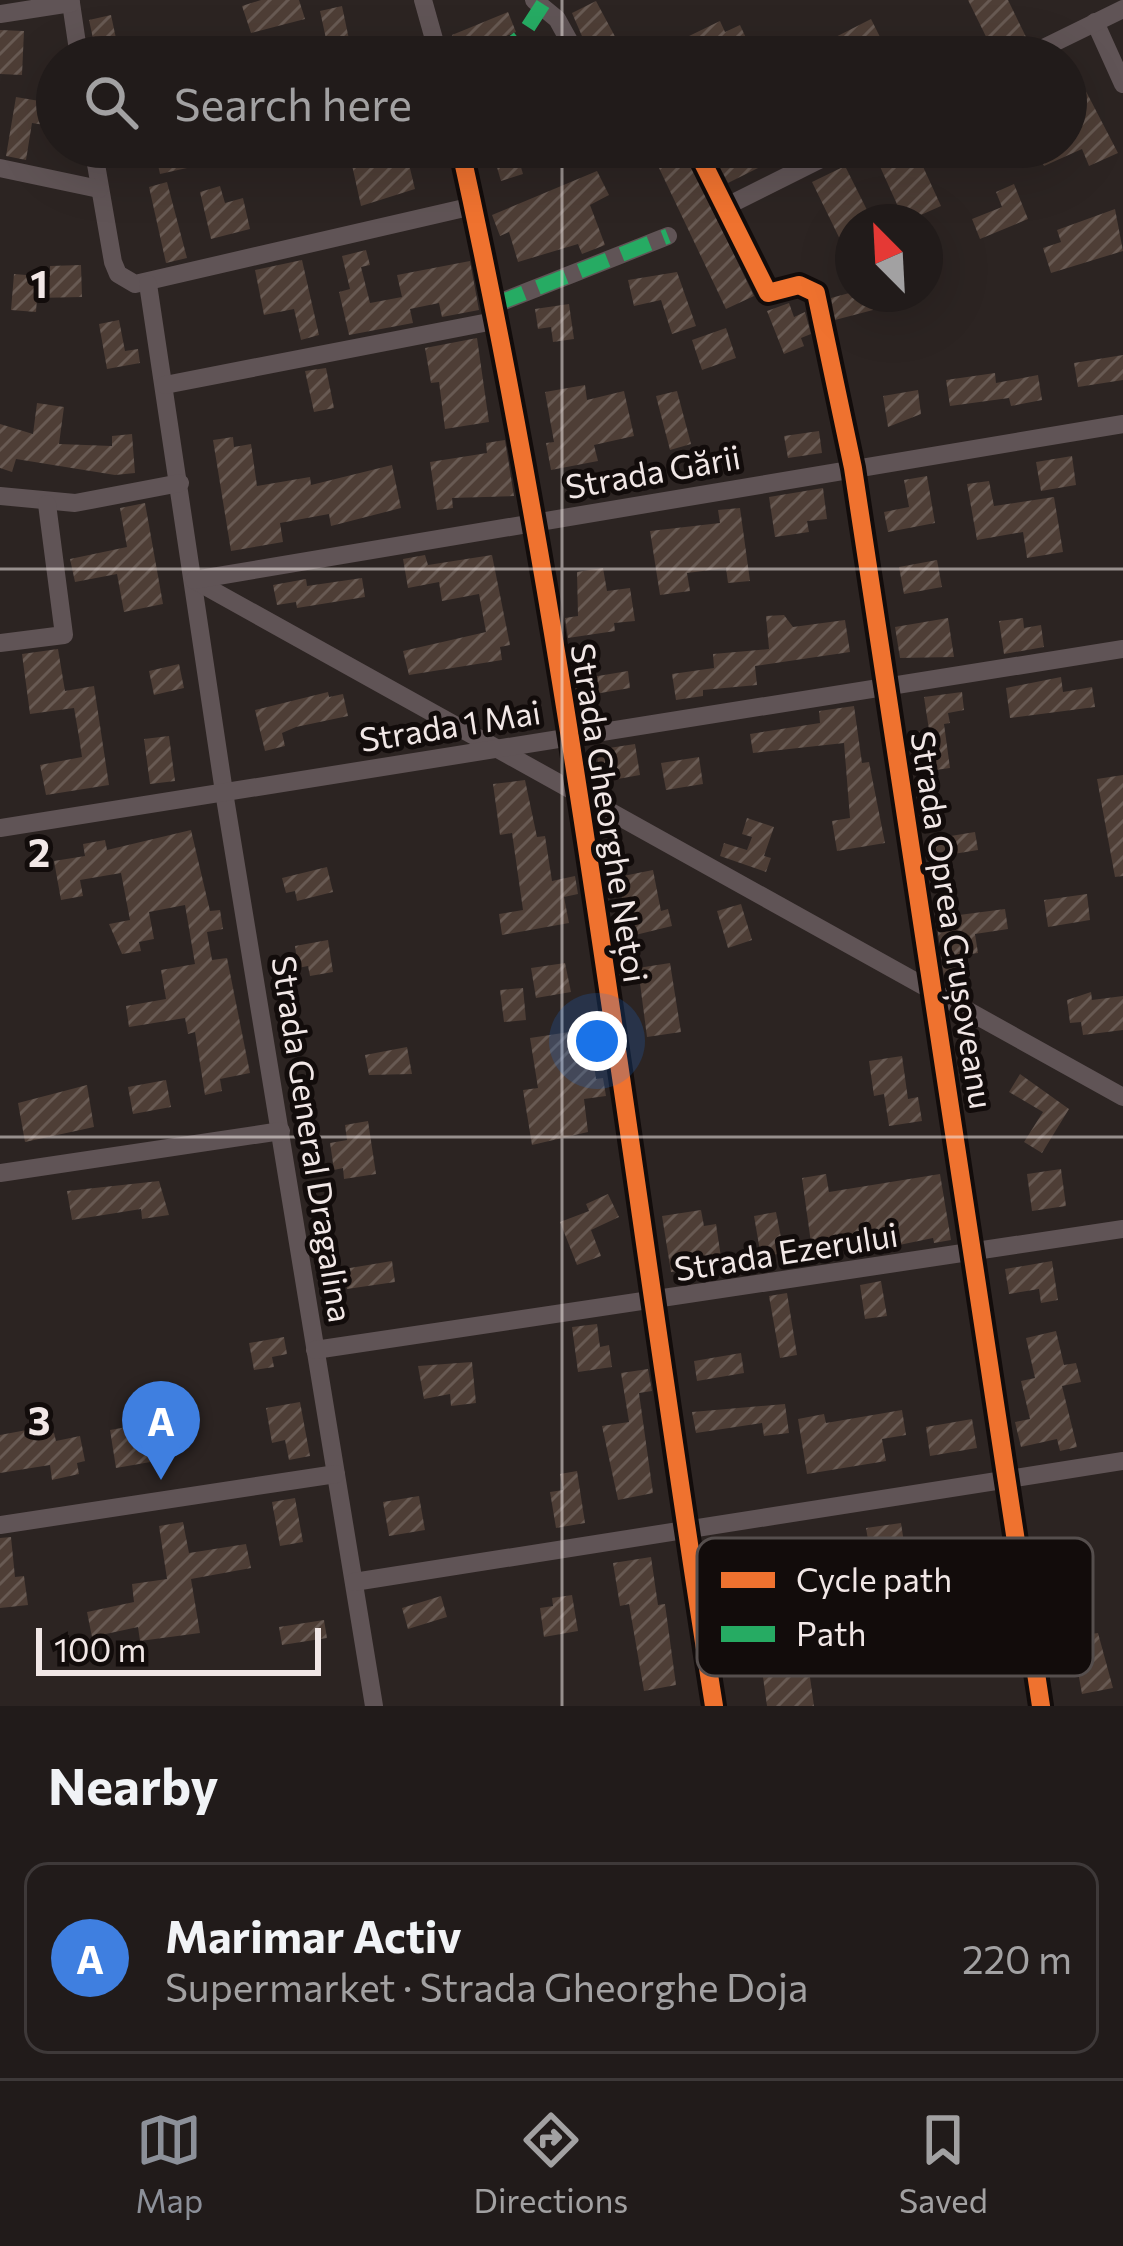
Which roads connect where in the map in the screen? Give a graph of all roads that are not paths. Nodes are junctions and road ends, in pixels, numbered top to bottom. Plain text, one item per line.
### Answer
1 (424, 0) edge
2 (534, 0) edge
3 (72, 2) edge
4 (6, 9) edge
5 (1123, 9) edge
6 (1095, 22) junction
7 (76, 36) edge
8 (433, 36) edge
9 (565, 36) edge
10 (1067, 36) edge
11 (1123, 84) edge
12 (0, 168) edge
13 (96, 168) edge
14 (465, 168) edge
15 (705, 168) edge
16 (803, 168) edge
17 (99, 189) junction
18 (473, 206) junction
19 (724, 207) junction
20 (668, 236) dead end
21 (148, 284) junction
22 (497, 312) junction
23 (165, 385) junction
24 (1123, 424) edge
25 (854, 468) junction
26 (179, 483) junction
27 (0, 496) edge
28 (47, 504) junction
29 (532, 523) junction
30 (194, 580) junction
31 (0, 643) edge
32 (1123, 649) edge
33 (886, 683) junction
34 (568, 737) junction
35 (501, 748) junction
36 (224, 792) junction
37 (578, 792) junction
38 (0, 828) edge
39 (932, 993) junction
40 (1123, 1096) edge
41 (281, 1131) junction
42 (0, 1173) edge
43 (1123, 1228) edge
44 (972, 1254) junction
45 (653, 1303) junction
46 (315, 1350) junction
47 (1123, 1461) edge
48 (336, 1474) junction
49 (1005, 1479) junction
50 (0, 1525) edge
51 (686, 1530) junction
52 (1015, 1538) edge
53 (354, 1582) junction
54 (697, 1599) edge
55 (709, 1676) edge
56 (1037, 1676) edge
57 (374, 1706) edge
58 (714, 1706) edge
59 (1042, 1706) edge

1 - 8 street
2 - 9 street
3 - 4 street
3 - 7 street
5 - 6 street
6 - 10 street
6 - 11 street
12 - 17 street
13 - 17 street
14 - 18 street, Strada Gheorghe Nețoi
15 - 19 street
16 - 19 street
17 - 21 street
18 - 21 street
18 - 22 street, Strada Gheorghe Nețoi
19 - 25 street, Strada Oprea Crușoveanu
20 - 22 street
21 - 23 street
22 - 23 street
22 - 29 street, Strada Gheorghe Nețoi
23 - 26 street
24 - 25 street, Strada Gării
25 - 29 street, Strada Gării
25 - 33 street, Strada Oprea Crușoveanu
26 - 28 street
26 - 30 street
27 - 28 street
28 - 31 street
29 - 30 street, Strada Gării
29 - 34 street, Strada Gheorghe Nețoi
30 - 35 street
30 - 36 street, Strada General Dragalina
32 - 33 street, Strada 1 Mai
33 - 34 street, Strada 1 Mai
33 - 39 street, Strada Oprea Crușoveanu
34 - 35 street, Strada 1 Mai
34 - 37 street, Strada Gheorghe Nețoi
35 - 36 street, Strada 1 Mai
35 - 37 street
36 - 38 street, Strada 1 Mai
36 - 41 street, Strada General Dragalina
37 - 39 street
37 - 45 street, Strada Gheorghe Nețoi
39 - 40 street
39 - 44 street, Strada Oprea Crușoveanu
41 - 42 street
41 - 46 street, Strada General Dragalina
43 - 44 street, Strada Ezerului
44 - 45 street, Strada Ezerului
44 - 49 street, Strada Oprea Crușoveanu
45 - 46 street, Strada Ezerului
45 - 51 street, Strada Gheorghe Nețoi
46 - 48 street, Strada General Dragalina
47 - 49 street
48 - 50 street
48 - 53 street, Strada General Dragalina
49 - 51 street
49 - 52 street, Strada Oprea Crușoveanu
51 - 53 street
51 - 54 street, Strada Gheorghe Nețoi
53 - 57 street, Strada General Dragalina
55 - 58 street, Strada Gheorghe Nețoi
56 - 59 street, Strada Oprea Crușoveanu

